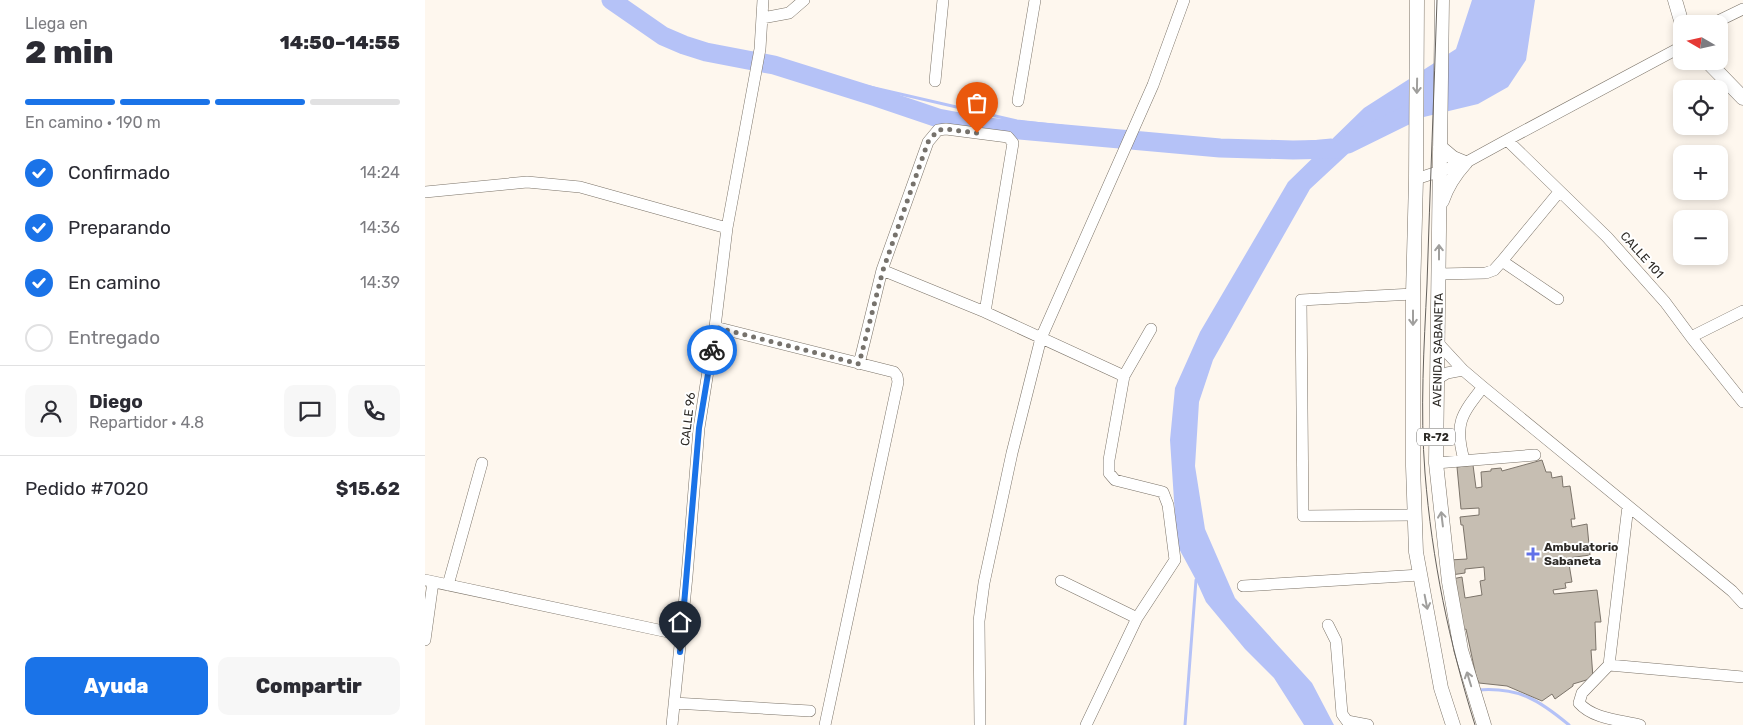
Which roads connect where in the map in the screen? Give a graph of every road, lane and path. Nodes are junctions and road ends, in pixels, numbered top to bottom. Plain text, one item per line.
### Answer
1 (763, 0) edge
2 (804, 0) edge
3 (943, 0) edge
4 (1035, 0) edge
5 (1184, 0) edge
6 (1417, 0) edge
7 (1442, 0) edge
8 (1675, 0) edge
9 (1743, 9) edge
10 (1680, 15) edge
11 (1728, 16) edge
12 (762, 18) junction
13 (1673, 51) edge
14 (1716, 70) edge
15 (935, 81) dead end
16 (1743, 98) edge
17 (1018, 101) dead end
18 (1507, 140) junction
19 (1440, 146) junction
20 (1465, 163) junction
21 (1440, 171) junction
22 (1416, 179) junction
23 (425, 192) edge
24 (1559, 192) junction
25 (1439, 211) junction
26 (727, 228) junction
27 (1502, 261) junction
28 (883, 270) junction
29 (1439, 274) junction
30 (1413, 294) junction
31 (1558, 299) dead end
32 (1743, 310) edge
33 (985, 312) junction
34 (715, 327) junction
35 (1151, 329) dead end
36 (1691, 337) junction
37 (1041, 338) junction
38 (1438, 343) junction
39 (859, 364) junction
40 (1463, 370) junction
41 (1124, 376) junction
42 (1437, 379) junction
43 (1483, 387) junction
44 (1743, 402) edge
45 (1535, 454) dead end
46 (1464, 460) junction
47 (482, 463) dead end
48 (1436, 463) junction
49 (1627, 506) junction
50 (1414, 515) junction
51 (1420, 575) junction
52 (429, 581) edge
53 (1061, 581) dead end
54 (448, 585) junction
55 (1243, 586) dead end
56 (1743, 603) edge
57 (1137, 618) junction
58 (1328, 625) dead end
59 (682, 635) junction
60 (425, 640) edge
61 (1609, 665) junction
62 (1743, 677) edge
63 (674, 703) junction
64 (810, 711) dead end
65 (672, 725) edge
66 (825, 725) edge
67 (980, 725) edge
68 (1086, 725) edge
69 (1368, 725) edge
70 (1453, 725) edge
71 (1484, 725) edge
72 (1640, 725) edge

1 - 12 street, CALLE 96
2 - 12 street
3 - 15 street
4 - 17 street
5 - 37 street
6 -> 22 main road, AVENIDA SABANETA / R-72
7 - 19 main road, AVENIDA SABANETA / R-72
8 - 10 main road
9 - 11 street
12 - 26 street, CALLE 96
13 - 18 street
14 - 16 main road
18 - 20 street
18 - 24 street, CALLE 101
19 - 20 main road
19 - 21 main road, AVENIDA SABANETA / R-72
20 - 21 street
20 - 25 main road
21 - 22 street
21 - 25 main road, AVENIDA SABANETA / R-72
22 - 30 main road, AVENIDA SABANETA / R-72
23 - 26 street
24 - 27 street
24 - 36 street, CALLE 101
29 -> 25 main road, AVENIDA SABANETA / R-72
26 - 34 street, CALLE 96
27 - 29 street
27 - 31 street
28 - 33 street
28 - 33 street
28 - 39 street
29 - 38 main road, AVENIDA SABANETA / R-72
30 -> 50 main road, AVENIDA SABANETA / R-72
30 - 50 street
32 - 36 street
33 - 37 street
34 - 39 street
34 - 59 street, CALLE 96
35 - 41 street
36 - 44 street, CALLE 101
37 - 41 street
37 - 67 street
38 - 40 street
38 - 42 main road, AVENIDA SABANETA / R-72
39 - 66 street
40 - 42 street
40 - 43 street
41 - 57 street
42 - 48 main road, AVENIDA SABANETA / R-72
43 - 46 street
43 - 49 street
45 - 46 street
46 - 48 street
47 - 54 street
71 -> 48 main road, AVENIDA SABANETA / R-72
49 - 56 street
49 - 61 street
50 - 51 main road, AVENIDA SABANETA / R-72
51 - 55 street
51 -> 70 main road, AVENIDA SABANETA / R-72
52 - 54 street
52 - 60 street
53 - 57 street
54 - 59 street
57 - 68 street
58 - 69 street
59 - 63 street, CALLE 96
61 - 62 street
61 - 72 street
63 - 64 street
63 - 65 street, CALLE 96

